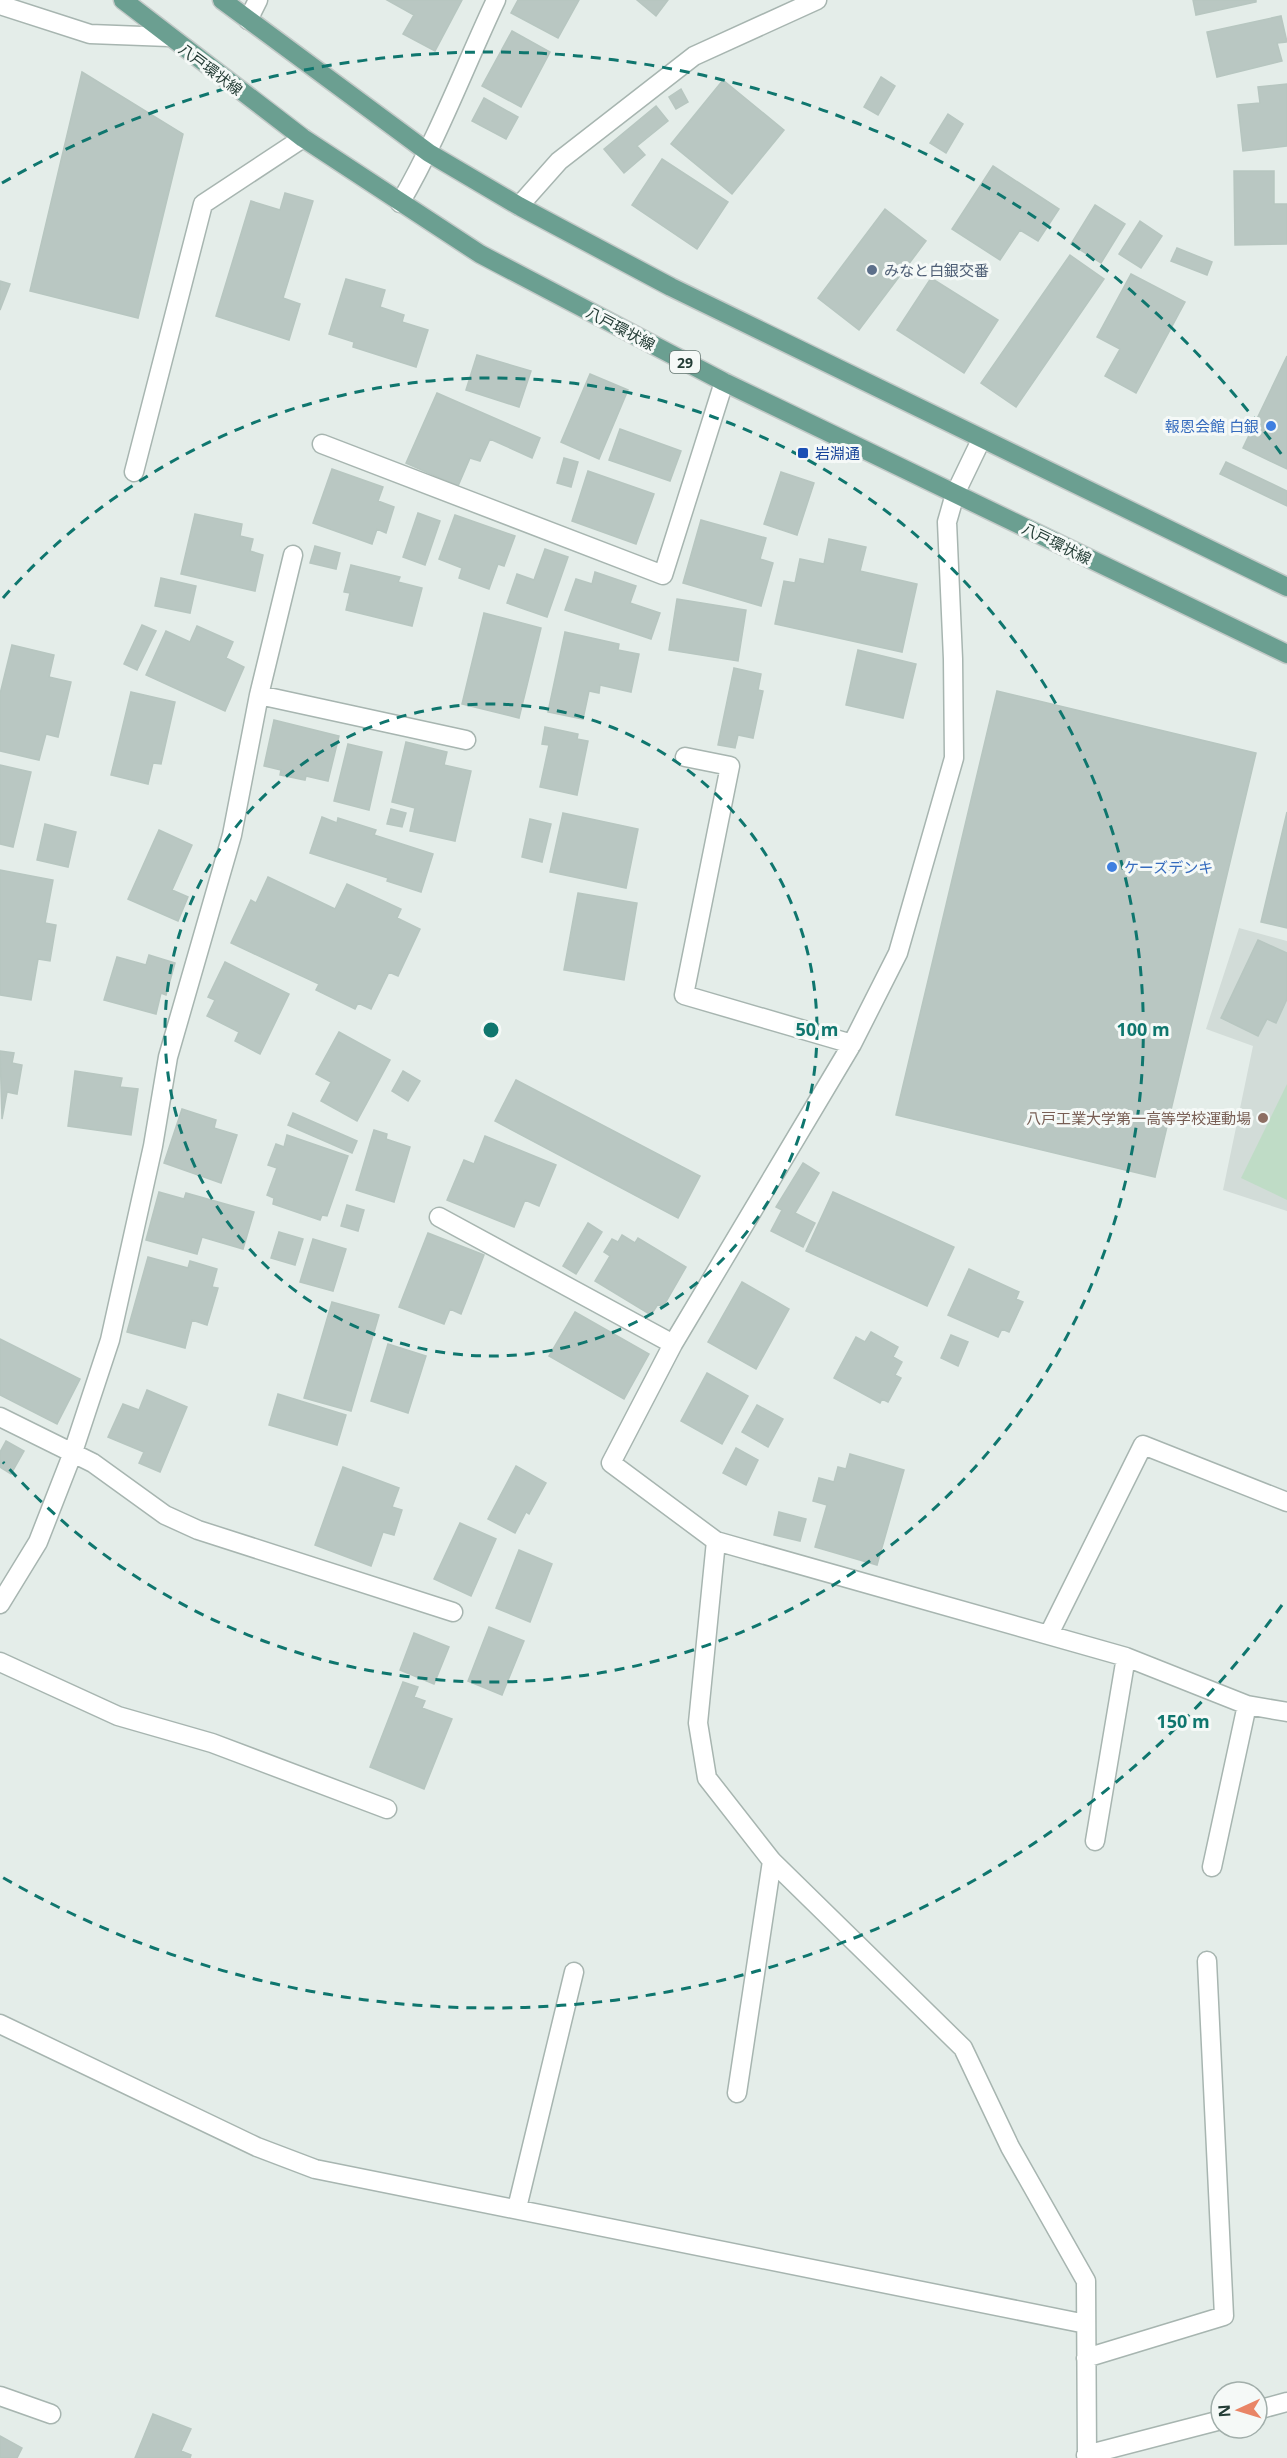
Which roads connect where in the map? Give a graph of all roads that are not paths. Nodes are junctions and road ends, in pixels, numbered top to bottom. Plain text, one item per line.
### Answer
1 (123, 0) edge
2 (222, 0) edge
3 (258, 0) edge
4 (496, 0) edge
5 (812, 0) edge
6 (0, 5) edge
7 (248, 20) junction
8 (169, 37) junction
9 (303, 138) junction
10 (429, 153) junction
11 (400, 203) junction
12 (519, 206) junction
13 (724, 382) junction
14 (981, 440) junction
15 (322, 444) dead end
16 (134, 472) dead end
17 (955, 494) junction
18 (293, 555) dead end
19 (1287, 588) edge
20 (1287, 654) edge
21 (259, 695) junction
22 (466, 740) dead end
23 (685, 757) dead end
24 (852, 1044) junction
25 (439, 1217) dead end
26 (673, 1344) junction
27 (0, 1417) edge
28 (72, 1455) junction
29 (1287, 1502) edge
30 (716, 1541) junction
31 (0, 1604) edge
32 (453, 1612) dead end
33 (1049, 1635) junction
34 (1126, 1657) junction
35 (0, 1662) edge
36 (1247, 1705) junction
37 (1287, 1712) edge
38 (387, 1809) dead end
39 (1095, 1840) dead end
40 (772, 1862) junction
41 (1212, 1867) dead end
42 (1207, 1961) dead end
43 (574, 1972) dead end
44 (0, 2024) edge
45 (737, 2093) dead end
46 (517, 2208) junction
47 (1086, 2325) junction
48 (1086, 2358) junction
49 (0, 2396) edge
50 (1287, 2402) edge
51 (1269, 2407) edge
52 (51, 2414) dead end
53 (1209, 2423) edge
54 (1086, 2457) edge

1 - 8 main road, 八戸環状線 / 29
2 - 7 main road
3 - 7 street
4 - 10 street
5 - 12 street
6 - 8 street
7 - 10 main road
8 - 9 main road, 八戸環状線 / 29
9 - 11 main road, 八戸環状線 / 29
9 - 16 street
10 - 11 street
10 - 12 main road
11 - 13 main road, 八戸環状線 / 29
12 - 14 main road
13 - 15 street
13 - 17 main road, 八戸環状線 / 29
14 - 17 street
14 - 19 main road
17 - 20 main road, 八戸環状線 / 29
17 - 24 street
18 - 21 street
21 - 22 street
21 - 28 street
23 - 24 street
24 - 26 street
25 - 26 street
26 - 30 street
27 - 28 street
28 - 31 street
28 - 32 street
29 - 33 street
30 - 33 street
30 - 40 street
33 - 34 street
34 - 36 street
34 - 39 street
35 - 38 street
36 - 37 street
36 - 41 street
40 - 45 street
40 - 47 street
42 - 48 street
43 - 46 street
44 - 46 street
46 - 47 street
47 - 48 street
48 - 54 street
49 - 52 street
50 - 51 street
53 - 54 street

